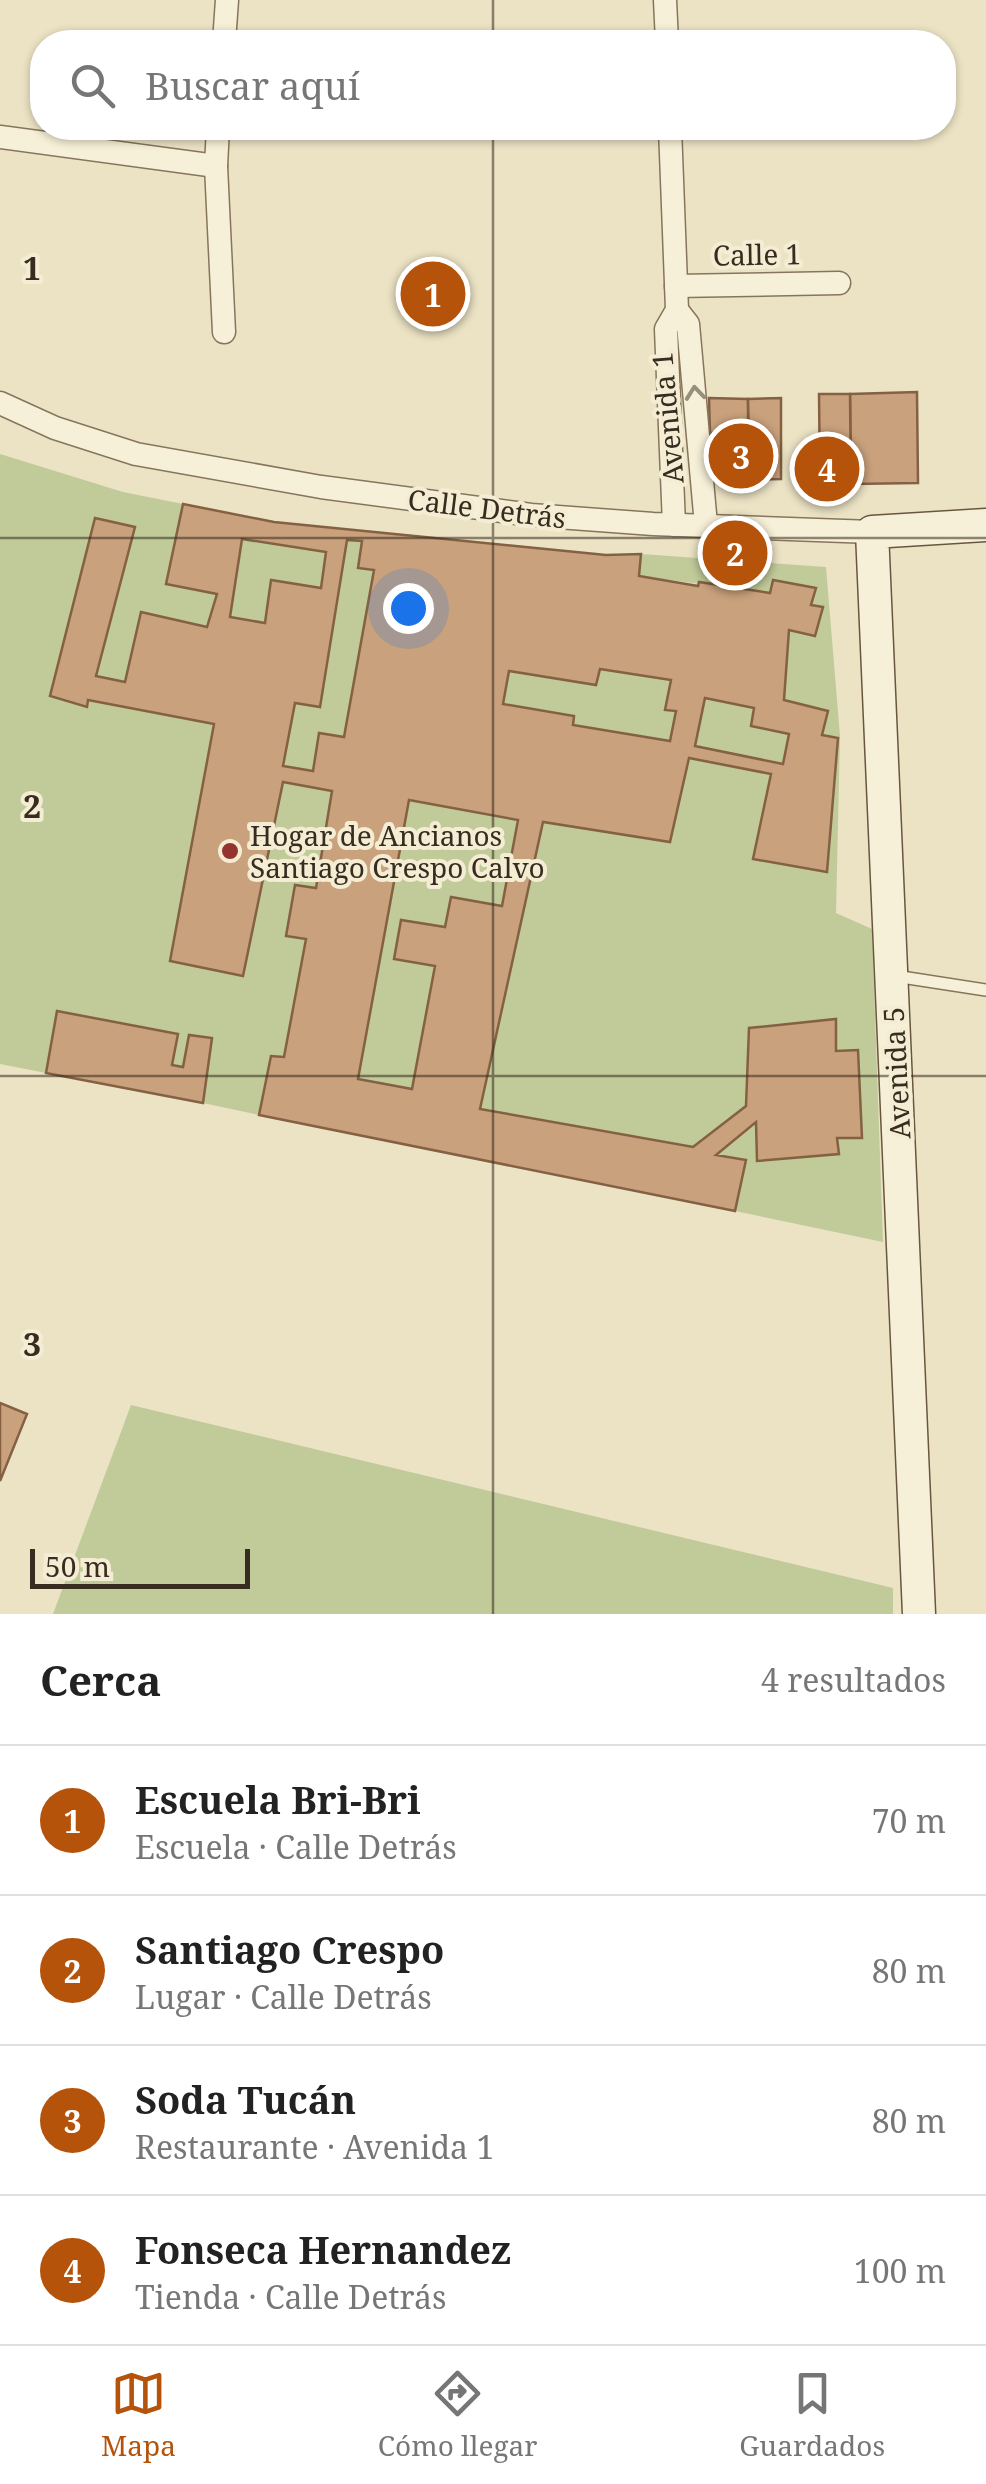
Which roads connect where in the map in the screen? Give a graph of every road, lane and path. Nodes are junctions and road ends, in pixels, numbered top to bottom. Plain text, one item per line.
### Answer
1 (227, 0) edge
2 (666, 0) edge
3 (225, 30) edge
4 (667, 30) edge
5 (0, 137) edge
6 (217, 140) edge
7 (670, 140) edge
8 (216, 166) junction
9 (839, 282) dead end
10 (676, 298) junction
11 (224, 332) dead end
12 (0, 404) edge
13 (674, 525) junction
14 (986, 525) edge
15 (706, 526) junction
16 (872, 532) junction
17 (891, 976) junction
18 (986, 990) edge
19 (919, 1614) edge

1 - 3 street
2 - 4 street
5 - 8 street
6 - 8 street
7 - 10 street, Avenida 1
8 - 11 street
9 - 10 street, Calle 1
10 - 13 street, Avenida 1
15 -> 10 street, Avenida 1
12 - 13 street, Calle Detrás
13 - 15 street, Calle Detrás
14 - 16 street, Calle Detrás
15 - 16 street, Calle Detrás
16 - 17 street, Avenida 5
17 - 18 lane
17 - 19 street, Avenida 5

